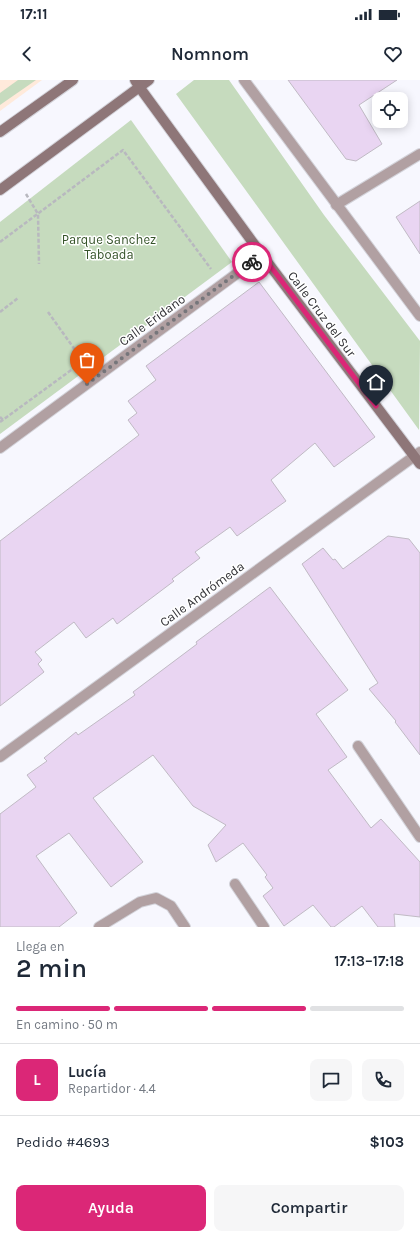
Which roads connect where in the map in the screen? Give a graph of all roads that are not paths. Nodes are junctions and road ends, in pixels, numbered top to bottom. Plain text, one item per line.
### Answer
1 (73, 80) edge
2 (149, 80) edge
3 (244, 80) edge
4 (138, 84) edge
5 (0, 132) edge
6 (420, 154) edge
7 (0, 190) edge
8 (336, 205) junction
9 (262, 255) junction
10 (420, 316) edge
11 (0, 448) edge
12 (418, 457) edge
13 (358, 746) dead end
14 (0, 757) edge
15 (420, 837) edge
16 (235, 884) dead end
17 (99, 927) edge
18 (185, 927) edge
19 (264, 927) edge

1 - 5 street
2 - 4 street
3 - 8 street
4 - 7 street
4 - 9 street, Calle Cruz del Sur
6 - 8 street
8 - 10 street
9 - 11 street, Calle Eridano
9 - 12 street, Calle Cruz del Sur
12 - 14 street, Calle Andrómeda
13 - 15 street
16 - 19 street
17 - 18 street

